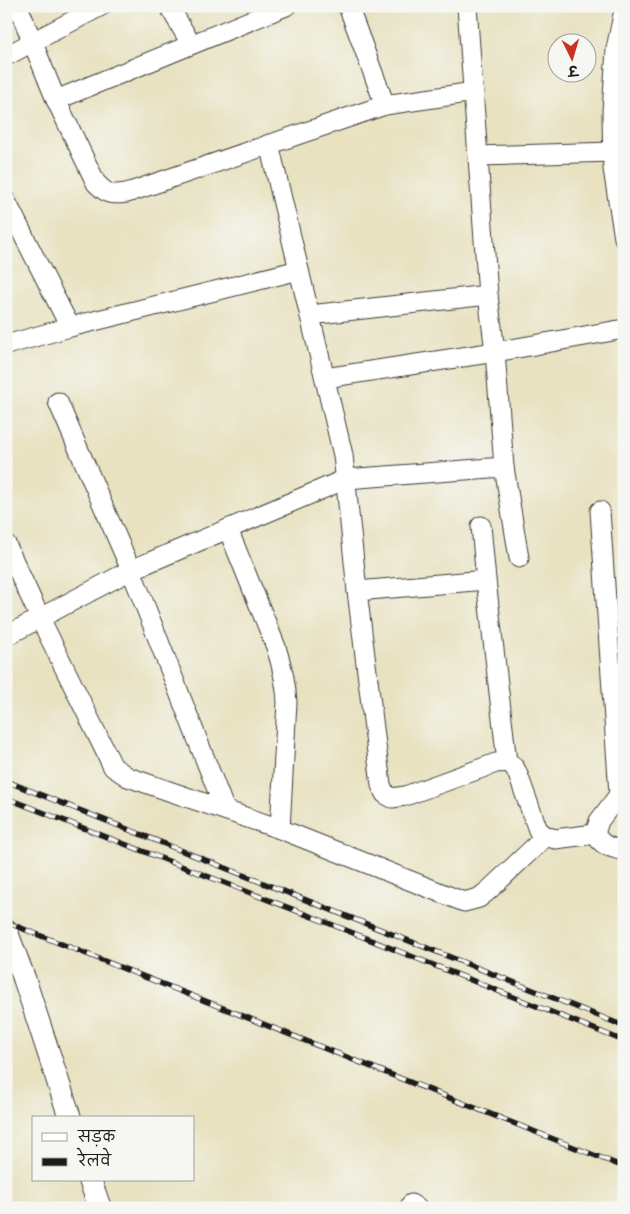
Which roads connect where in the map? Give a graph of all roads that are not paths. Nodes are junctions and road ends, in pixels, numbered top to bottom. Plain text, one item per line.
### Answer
1 (18, 6) edge
2 (101, 6) edge
3 (169, 6) edge
4 (286, 6) edge
5 (348, 6) edge
6 (467, 6) edge
7 (624, 10) edge
8 (33, 42) junction
9 (191, 44) junction
10 (6, 56) edge
11 (474, 92) junction
12 (56, 100) junction
13 (385, 105) junction
14 (618, 112) edge
15 (269, 144) junction
16 (613, 152) junction
17 (478, 156) junction
18 (620, 190) edge
19 (6, 201) edge
20 (624, 238) edge
21 (299, 270) junction
22 (488, 295) junction
23 (310, 315) junction
24 (70, 326) junction
25 (624, 330) edge
26 (6, 345) edge
27 (495, 352) junction
28 (325, 378) junction
29 (58, 402) dead end
30 (504, 467) junction
31 (346, 479) junction
32 (600, 511) dead end
33 (481, 526) dead end
34 (228, 529) junction
35 (6, 544) edge
36 (519, 558) dead end
37 (131, 570) junction
38 (486, 580) junction
39 (357, 591) junction
40 (40, 618) junction
41 (6, 636) edge
42 (507, 762) junction
43 (621, 791) edge
44 (225, 810) junction
45 (280, 829) junction
46 (595, 834) junction
47 (546, 836) junction
48 (624, 851) edge
49 (6, 930) edge
50 (15, 974) edge
51 (69, 1116) edge
52 (91, 1182) edge
53 (100, 1208) edge

1 - 8 street
2 - 8 street
3 - 9 street
4 - 9 street
5 - 13 street
6 - 11 street
7 - 14 street
8 - 10 street
8 - 12 street
9 - 12 street
11 - 13 street
11 - 17 street
12 - 15 street
13 - 15 street
14 - 16 street
15 - 21 street
16 - 17 street
16 - 18 street
17 - 22 street
18 - 20 street
19 - 24 street
21 - 23 street
21 - 24 street
22 - 23 street
22 - 27 street
23 - 28 street
24 - 26 street
25 - 27 street
27 - 28 street
27 - 30 street
28 - 31 street
29 - 37 street
30 - 31 street
30 - 36 street
31 - 34 street
31 - 39 street
32 - 43 street
33 - 38 street
34 - 37 street
34 - 45 street
35 - 40 street
37 - 40 street
37 - 44 street
38 - 39 street
38 - 42 street
39 - 42 street
40 - 41 street
40 - 44 street
42 - 47 street
43 - 46 street
44 - 45 street
45 - 47 street
46 - 47 street
46 - 48 street
49 - 50 street
50 - 51 street
52 - 53 street

